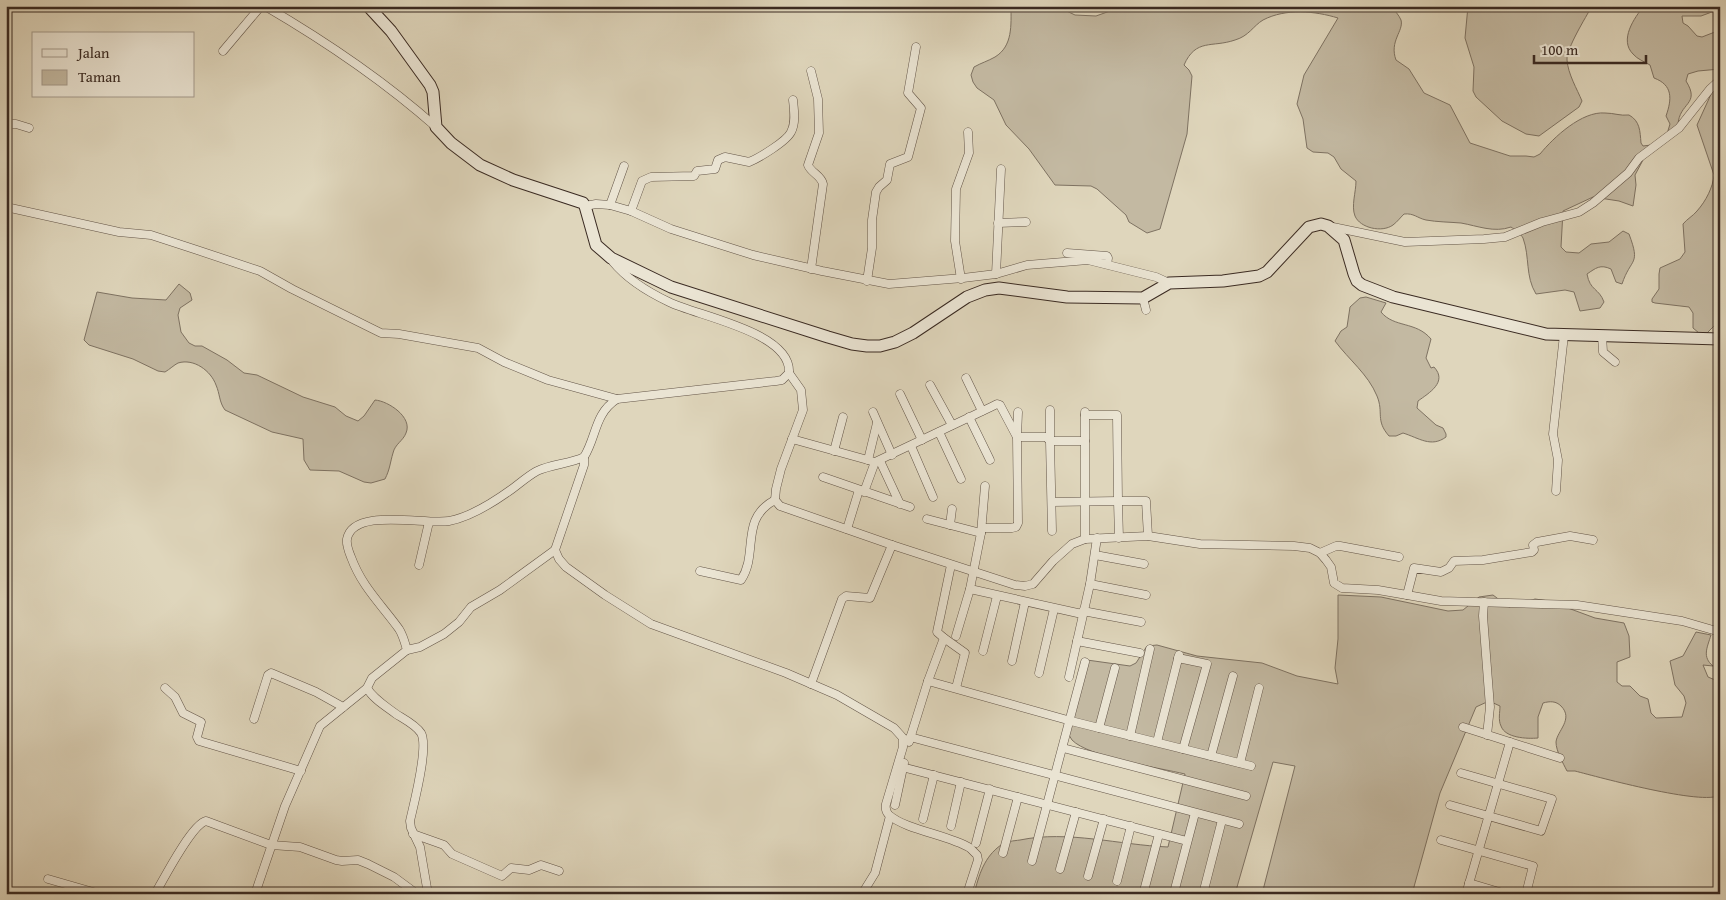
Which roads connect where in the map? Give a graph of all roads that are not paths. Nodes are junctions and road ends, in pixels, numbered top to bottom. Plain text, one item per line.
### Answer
1 (263, 6) edge
2 (368, 6) edge
3 (916, 47) dead end
4 (222, 52) dead end
5 (810, 71) dead end
6 (1720, 80) edge
7 (793, 100) dead end
8 (6, 124) edge
9 (436, 127) junction
10 (29, 128) dead end
11 (968, 132) dead end
12 (624, 166) dead end
13 (1001, 169) dead end
14 (610, 205) junction
15 (585, 206) junction
16 (6, 207) edge
17 (631, 212) junction
18 (1026, 222) dead end
19 (998, 223) junction
20 (1328, 226) junction
21 (1067, 253) dead end
22 (1088, 257) junction
23 (611, 258) junction
24 (811, 269) junction
25 (996, 274) junction
26 (961, 278) junction
27 (866, 280) junction
28 (1169, 283) junction
29 (1143, 298) junction
30 (1146, 310) dead end
31 (1564, 335) junction
32 (1602, 335) junction
33 (1720, 339) edge
34 (1615, 362) dead end
35 (789, 373) junction
36 (966, 378) dead end
37 (930, 385) dead end
38 (900, 394) dead end
39 (617, 399) junction
40 (1050, 410) dead end
41 (982, 411) junction
42 (873, 412) dead end
43 (1018, 412) dead end
44 (969, 417) junction
45 (843, 418) dead end
46 (877, 423) junction
47 (952, 425) junction
48 (939, 432) junction
49 (1017, 437) junction
50 (792, 439) junction
51 (922, 440) junction
52 (1085, 441) junction
53 (1050, 442) junction
54 (911, 446) junction
55 (834, 451) junction
56 (892, 455) junction
57 (584, 458) junction
58 (990, 460) dead end
59 (874, 461) junction
60 (823, 478) dead end
61 (961, 479) dead end
62 (986, 486) dead end
63 (861, 491) junction
64 (1556, 491) dead end
65 (933, 497) dead end
66 (775, 500) junction
67 (1118, 501) junction
68 (1052, 502) junction
69 (1086, 502) junction
70 (900, 504) junction
71 (910, 507) dead end
72 (952, 509) dead end
73 (926, 519) dead end
74 (429, 522) junction
75 (950, 525) junction
76 (847, 529) junction
77 (982, 531) junction
78 (1052, 531) dead end
79 (1148, 536) junction
80 (1098, 538) junction
81 (1119, 538) junction
82 (1085, 540) junction
83 (1592, 540) dead end
84 (892, 545) junction
85 (555, 550) junction
86 (1320, 553) junction
87 (1095, 555) junction
88 (1399, 557) dead end
89 (951, 564) junction
90 (1144, 564) dead end
91 (419, 565) dead end
92 (700, 571) dead end
93 (973, 572) junction
94 (1090, 584) junction
95 (970, 589) junction
96 (1146, 595) dead end
97 (1407, 595) junction
98 (997, 596) junction
99 (1025, 602) junction
100 (1484, 602) junction
101 (1054, 609) junction
102 (1083, 613) junction
103 (1141, 622) dead end
104 (1720, 632) edge
105 (956, 636) dead end
106 (944, 638) junction
107 (1077, 641) junction
108 (1150, 649) dead end
109 (407, 650) junction
110 (982, 651) dead end
111 (1140, 653) dead end
112 (1012, 661) dead end
113 (1085, 662) dead end
114 (1115, 668) dead end
115 (1039, 673) dead end
116 (1233, 676) dead end
117 (1069, 677) dead end
118 (928, 681) junction
119 (811, 684) junction
120 (165, 688) dead end
121 (367, 688) junction
122 (956, 688) junction
123 (1259, 688) dead end
124 (343, 707) junction
125 (254, 719) dead end
126 (1071, 721) junction
127 (1463, 727) dead end
128 (1099, 728) junction
129 (1487, 735) junction
130 (1130, 736) junction
131 (910, 737) junction
132 (1157, 742) junction
133 (1510, 742) junction
134 (1063, 748) junction
135 (1183, 749) junction
136 (1211, 756) junction
137 (1560, 758) dead end
138 (1240, 763) junction
139 (1251, 766) dead end
140 (901, 767) junction
141 (302, 771) junction
142 (1461, 774) dead end
143 (934, 775) junction
144 (1056, 776) junction
145 (961, 782) junction
146 (1498, 784) junction
147 (990, 790) junction
148 (1246, 796) dead end
149 (1018, 797) junction
150 (1047, 804) junction
151 (895, 805) dead end
152 (1450, 805) dead end
153 (1076, 812) junction
154 (1195, 813) junction
155 (890, 816) junction
156 (1489, 816) junction
157 (922, 819) dead end
158 (1104, 819) junction
159 (1222, 820) junction
160 (1239, 824) dead end
161 (951, 826) dead end
162 (1131, 826) junction
163 (414, 834) junction
164 (1159, 834) junction
165 (1441, 840) dead end
166 (1187, 841) junction
167 (976, 843) dead end
168 (271, 844) junction
169 (1478, 851) junction
170 (1003, 853) dead end
171 (1032, 861) dead end
172 (1060, 869) dead end
173 (559, 871) dead end
174 (1088, 876) dead end
175 (48, 878) dead end
176 (1116, 881) dead end
177 (1469, 883) junction
178 (1175, 889) dead end
179 (1144, 891) dead end
180 (100, 894) edge
181 (155, 894) edge
182 (255, 894) edge
183 (417, 894) edge
184 (428, 894) edge
185 (862, 894) edge
186 (967, 894) edge
187 (1203, 894) edge
188 (1466, 894) edge
189 (1506, 894) edge
190 (1526, 894) edge

1 - 4 street
1 - 9 street
2 - 9 street
3 - 27 street
5 - 24 street
6 - 20 street
7 - 17 street
8 - 10 street
9 - 15 street
11 - 26 street
12 - 14 street
13 - 19 street
14 - 15 street
14 - 17 street
15 - 23 street
16 - 39 street
17 - 24 street
18 - 19 street
19 - 25 street
20 - 28 street
20 - 31 street
21 - 22 street
22 - 25 street
22 - 28 street
23 - 29 street
23 - 35 street
24 - 27 street
25 - 26 street
26 - 27 street
28 - 29 street
29 - 30 street
31 - 32 street
31 - 64 street
32 - 33 street
32 - 34 street
35 - 39 street
35 - 50 street
36 - 41 street
37 - 47 street
38 - 51 street
39 - 57 street
40 - 53 street
41 - 44 street
41 - 49 street
42 - 46 street
43 - 49 street
44 - 47 street
44 - 58 street
45 - 55 street
46 - 56 street
46 - 59 street
47 - 48 street
48 - 51 street
48 - 61 street
49 - 53 street
49 - 77 street
50 - 55 street
50 - 66 street
51 - 54 street
52 - 53 street
52 - 67 street
52 - 69 street
53 - 68 street
54 - 56 street
54 - 65 street
55 - 59 street
56 - 59 street
57 - 74 street
57 - 85 street
59 - 63 street
59 - 70 street
60 - 63 street
62 - 77 street
63 - 70 street
63 - 76 street
66 - 76 street
66 - 92 street
67 - 69 street
67 - 79 street
67 - 81 street
68 - 69 street
68 - 78 street
69 - 82 street
70 - 71 street
72 - 75 street
73 - 75 street
74 - 91 street
74 - 109 street
75 - 77 street
76 - 84 street
77 - 93 street
79 - 81 street
79 - 86 street
80 - 81 street
80 - 82 street
80 - 87 street
82 - 93 street
83 - 97 street
84 - 89 street
84 - 119 street
85 - 109 street
85 - 119 street
86 - 88 street
86 - 97 street
87 - 90 street
87 - 94 street
89 - 93 street
89 - 106 street
93 - 95 street
94 - 96 street
94 - 102 street
95 - 98 street
95 - 105 street
97 - 100 street
98 - 99 street
98 - 110 street
99 - 101 street
99 - 112 street
100 - 104 street
100 - 129 street
101 - 102 street
101 - 115 street
102 - 103 street
102 - 107 street
106 - 118 street
106 - 122 street
107 - 111 street
107 - 117 street
108 - 130 street
109 - 121 street
113 - 126 street
114 - 128 street
116 - 136 street
118 - 122 street
118 - 131 street
119 - 140 street
120 - 141 street
121 - 124 street
121 - 163 street
122 - 126 street
123 - 138 street
124 - 125 street
124 - 141 street
126 - 128 street
126 - 134 street
127 - 129 street
128 - 130 street
129 - 133 street
130 - 132 street
131 - 140 street
131 - 144 street
132 - 135 street
132 - 135 street
133 - 137 street
133 - 146 street
134 - 144 street
134 - 148 street
135 - 136 street
136 - 138 street
138 - 139 street
140 - 143 street
140 - 151 street
140 - 155 street
141 - 168 street
142 - 146 street
143 - 145 street
143 - 157 street
144 - 150 street
144 - 154 street
145 - 147 street
145 - 161 street
146 - 156 street
146 - 156 street
147 - 149 street
147 - 167 street
149 - 150 street
149 - 170 street
150 - 153 street
150 - 171 street
152 - 156 street
153 - 158 street
153 - 172 street
154 - 159 street
154 - 166 street
155 - 185 street
155 - 186 street
156 - 169 street
158 - 162 street
158 - 174 street
159 - 160 street
159 - 187 street
162 - 164 street
162 - 176 street
163 - 173 street
163 - 184 street
164 - 166 street
164 - 179 street
165 - 169 street
166 - 178 street
168 - 181 street
168 - 182 street
168 - 183 street
169 - 177 street
169 - 190 street
175 - 180 street
177 - 188 street
177 - 189 street

